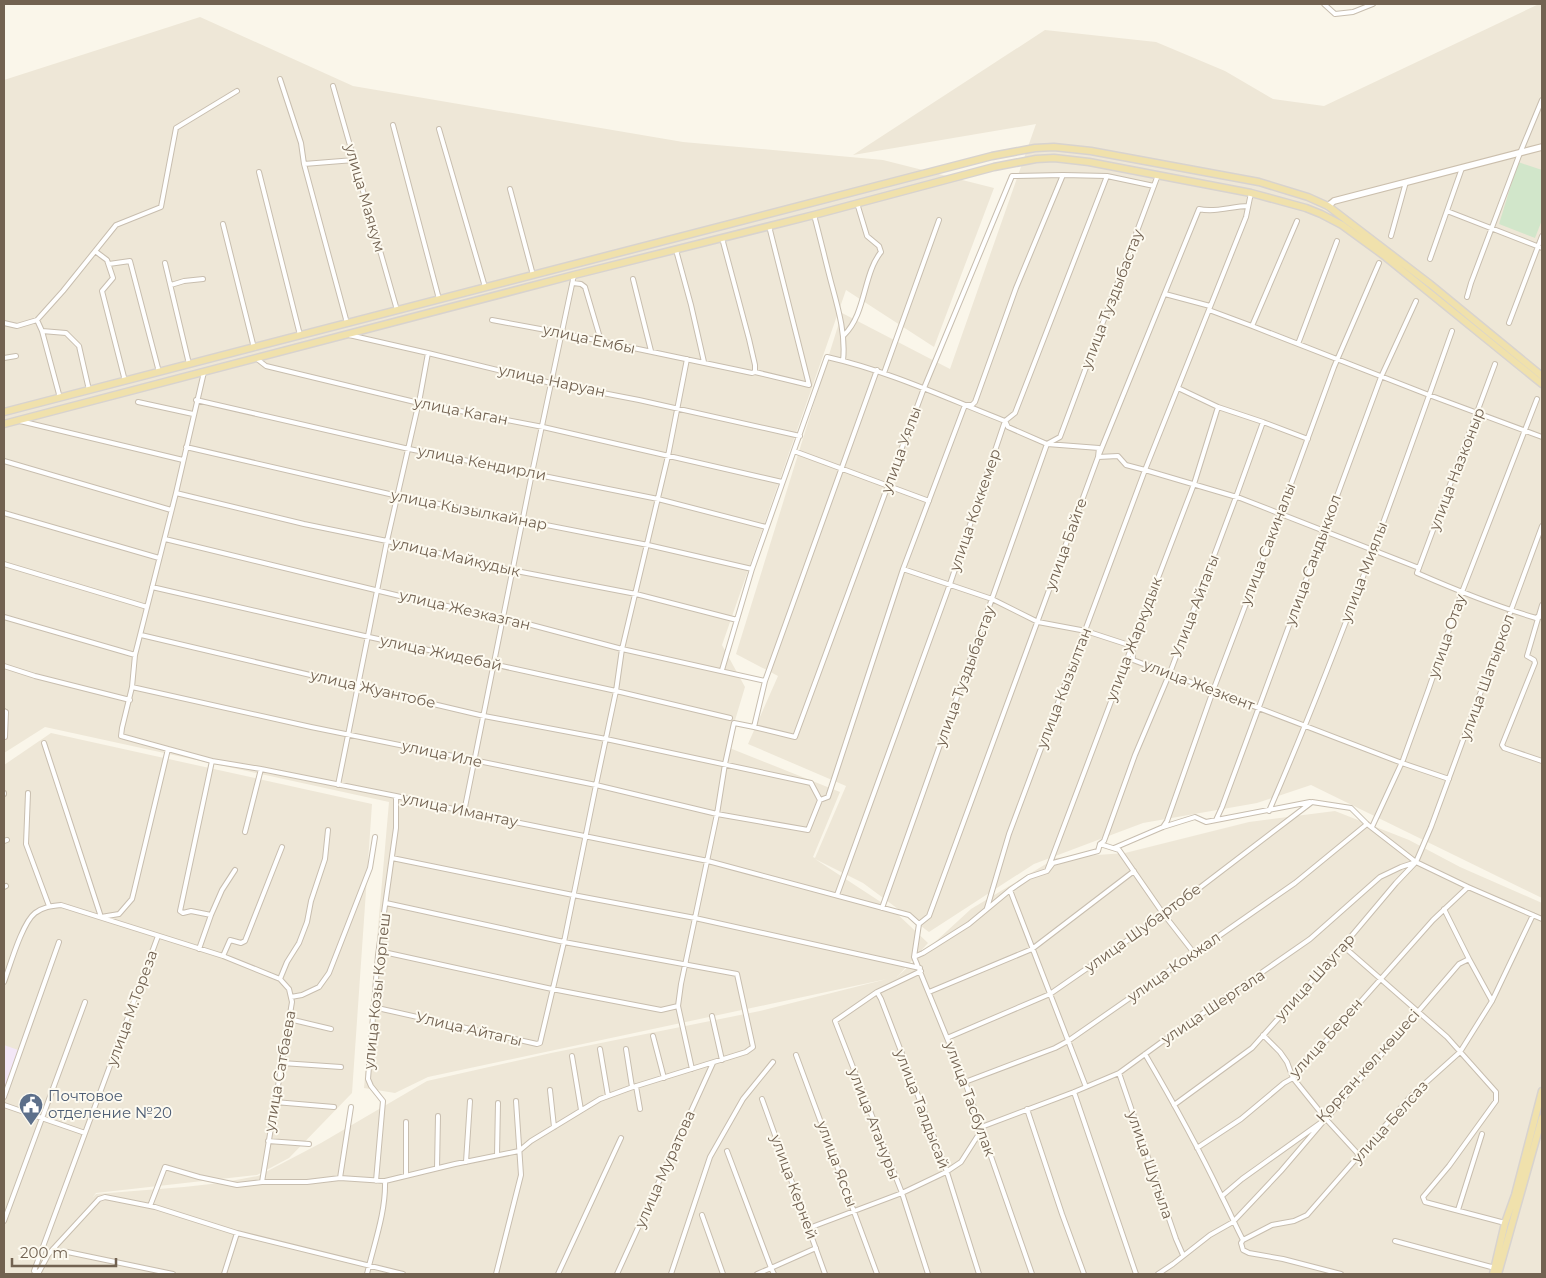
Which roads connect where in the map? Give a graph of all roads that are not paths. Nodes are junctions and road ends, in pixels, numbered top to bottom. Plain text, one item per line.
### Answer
1 (1324, 4) edge
2 (1373, 4) edge
3 (280, 79) dead end
4 (333, 86) dead end
5 (237, 91) dead end
6 (1542, 100) edge
7 (393, 125) dead end
8 (439, 129) dead end
9 (1542, 147) edge
10 (1520, 153) junction
11 (1138, 159) junction
12 (354, 160) junction
13 (304, 164) junction
14 (1462, 168) junction
15 (1135, 171) junction
16 (259, 172) dead end
17 (1063, 175) junction
18 (1158, 175) junction
19 (1107, 176) junction
20 (1406, 182) junction
21 (878, 185) junction
22 (1154, 186) junction
23 (510, 189) dead end
24 (1251, 193) junction
25 (881, 197) junction
26 (857, 203) junction
27 (1248, 206) junction
28 (1328, 206) junction
29 (1447, 211) junction
30 (814, 215) junction
31 (939, 220) dead end
32 (1297, 221) dead end
33 (223, 224) dead end
34 (769, 226) junction
35 (1492, 228) junction
36 (1391, 236) dead end
37 (1542, 236) edge
38 (722, 238) junction
39 (1337, 241) dead end
40 (1540, 247) edge
41 (676, 250) junction
42 (95, 251) junction
43 (1394, 260) junction
44 (1430, 260) dead end
45 (165, 263) dead end
46 (1379, 263) dead end
47 (109, 264) junction
48 (533, 275) junction
49 (574, 275) junction
50 (203, 279) dead end
51 (633, 279) dead end
52 (502, 283) junction
53 (573, 283) junction
54 (171, 284) junction
55 (485, 288) junction
56 (505, 293) junction
57 (1164, 294) junction
58 (1467, 297) dead end
59 (439, 299) junction
60 (1416, 301) dead end
61 (1210, 308) junction
62 (397, 310) junction
63 (37, 320) junction
64 (492, 320) dead end
65 (4, 323) edge
66 (347, 323) junction
67 (1509, 323) dead end
68 (1252, 326) junction
69 (42, 331) junction
70 (1452, 331) dead end
71 (562, 333) junction
72 (349, 335) junction
73 (844, 335) junction
74 (300, 336) junction
75 (601, 341) junction
76 (1298, 344) junction
77 (254, 348) junction
78 (651, 351) junction
79 (428, 353) junction
80 (16, 356) dead end
81 (4, 358) edge
82 (257, 358) junction
83 (687, 359) junction
84 (1338, 360) junction
85 (843, 361) junction
86 (704, 362) junction
87 (189, 364) junction
88 (1495, 364) dead end
89 (877, 370) junction
90 (159, 372) junction
91 (204, 372) junction
92 (755, 372) junction
93 (884, 373) junction
94 (1542, 376) edge
95 (1381, 377) junction
96 (125, 381) junction
97 (551, 382) junction
98 (1542, 384) edge
99 (809, 385) junction
100 (924, 388) junction
101 (1178, 388) junction
102 (815, 389) junction
103 (89, 390) junction
104 (1429, 395) junction
105 (60, 398) junction
106 (1537, 399) dead end
107 (197, 400) junction
108 (138, 402) dead end
109 (419, 403) junction
110 (965, 406) junction
111 (1218, 407) junction
112 (677, 408) junction
113 (4, 412) edge
114 (1478, 413) junction
115 (193, 414) junction
116 (19, 420) junction
117 (1005, 421) junction
118 (1263, 422) junction
119 (4, 424) edge
120 (543, 427) junction
121 (1524, 430) junction
122 (800, 436) junction
123 (1542, 436) edge
124 (1308, 439) junction
125 (1047, 444) junction
126 (186, 447) junction
127 (409, 449) junction
128 (794, 451) junction
129 (668, 456) junction
130 (1098, 456) junction
131 (183, 460) junction
132 (4, 461) edge
133 (842, 468) junction
134 (1145, 470) junction
135 (532, 473) junction
136 (782, 482) junction
137 (1194, 484) junction
138 (888, 485) junction
139 (176, 493) junction
140 (398, 496) junction
141 (1236, 497) junction
142 (658, 499) junction
143 (929, 501) junction
144 (171, 510) junction
145 (4, 513) edge
146 (1280, 514) junction
147 (523, 520) junction
148 (1542, 526) edge
149 (766, 527) junction
150 (1324, 531) junction
151 (165, 539) junction
152 (388, 541) junction
153 (648, 545) junction
154 (1372, 549) junction
155 (159, 558) junction
156 (4, 564) edge
157 (752, 569) junction
158 (903, 569) junction
159 (513, 570) junction
160 (1418, 571) junction
161 (950, 584) junction
162 (152, 587) junction
163 (378, 590) junction
164 (1462, 592) junction
165 (636, 594) junction
166 (992, 598) junction
167 (1542, 604) edge
168 (147, 607) junction
169 (1512, 611) junction
170 (4, 617) edge
171 (1540, 617) edge
172 (503, 618) junction
173 (737, 620) junction
174 (1038, 622) junction
175 (1086, 630) junction
176 (141, 635) junction
177 (368, 637) junction
178 (1132, 646) junction
179 (622, 649) junction
180 (136, 656) junction
181 (494, 664) junction
182 (4, 666) edge
183 (722, 670) junction
184 (1169, 674) junction
185 (765, 681) junction
186 (358, 685) junction
187 (132, 687) junction
188 (1213, 690) junction
189 (616, 691) junction
190 (130, 700) junction
191 (1258, 708) junction
192 (5, 712) edge
193 (484, 716) junction
194 (730, 718) dead end
195 (1306, 726) junction
196 (754, 727) junction
197 (349, 734) junction
198 (4, 738) edge
199 (606, 739) junction
200 (44, 743) dead end
201 (168, 749) junction
202 (212, 761) junction
203 (474, 761) junction
204 (1542, 761) edge
205 (1402, 763) junction
206 (725, 764) junction
207 (261, 769) junction
208 (1449, 780) junction
209 (338, 785) junction
210 (596, 785) junction
211 (28, 793) dead end
212 (396, 796) junction
213 (820, 800) junction
214 (1312, 802) junction
215 (1269, 811) junction
216 (464, 812) junction
217 (718, 814) junction
218 (1216, 820) junction
219 (1367, 824) junction
220 (1372, 827) junction
221 (1432, 827) joint
222 (1163, 828) junction
223 (328, 830) dead end
224 (245, 832) dead end
225 (586, 836) junction
226 (375, 837) dead end
227 (1100, 844) junction
228 (282, 847) dead end
229 (1114, 848) junction
230 (392, 858) junction
231 (708, 861) junction
232 (1416, 862) junction
233 (235, 870) dead end
234 (1047, 871) junction
235 (1134, 871) junction
236 (1468, 887) junction
237 (1010, 890) junction
238 (574, 895) junction
239 (837, 895) junction
240 (386, 903) junction
241 (49, 906) junction
242 (882, 908) junction
243 (987, 908) junction
244 (1444, 909) junction
245 (211, 915) junction
246 (1164, 915) junction
247 (1534, 915) junction
248 (101, 917) junction
249 (696, 918) junction
250 (1542, 919) edge
251 (919, 924) junction
252 (158, 936) junction
253 (59, 942) dead end
254 (564, 942) junction
255 (1344, 946) junction
256 (199, 949) junction
257 (1032, 949) junction
258 (379, 951) junction
259 (1194, 953) junction
260 (223, 956) junction
261 (914, 957) junction
262 (1469, 958) junction
263 (686, 964) junction
264 (920, 970) junction
265 (1381, 978) junction
266 (280, 979) junction
267 (4, 982) edge
268 (552, 989) junction
269 (877, 992) junction
270 (929, 992) junction
271 (1050, 994) junction
272 (291, 997) junction
273 (85, 1002) dead end
274 (1492, 1002) junction
275 (678, 1006) junction
276 (373, 1007) junction
277 (1418, 1011) junction
278 (712, 1016) dead end
279 (289, 1019) junction
280 (331, 1029) dead end
281 (1263, 1035) junction
282 (653, 1036) dead end
283 (947, 1038) junction
284 (1068, 1041) junction
285 (600, 1049) dead end
286 (626, 1049) dead end
287 (1460, 1052) junction
288 (1145, 1054) junction
289 (796, 1055) dead end
290 (572, 1056) dead end
291 (722, 1060) junction
292 (774, 1062) dead end
293 (282, 1063) junction
294 (713, 1063) junction
295 (341, 1067) dead end
296 (692, 1069) junction
297 (1119, 1073) junction
298 (664, 1078) junction
299 (1292, 1078) junction
300 (965, 1082) junction
301 (634, 1087) junction
302 (1086, 1088) junction
303 (550, 1090) dead end
304 (1542, 1091) edge
305 (1074, 1092) junction
306 (4, 1096) edge
307 (608, 1096) junction
308 (762, 1099) dead end
309 (516, 1100) dead end
310 (470, 1101) dead end
311 (275, 1102) junction
312 (498, 1103) dead end
313 (4, 1105) edge
314 (1174, 1105) junction
315 (334, 1107) dead end
316 (351, 1107) dead end
317 (640, 1109) dead end
318 (1027, 1109) junction
319 (581, 1110) junction
320 (438, 1116) dead end
321 (1326, 1118) junction
322 (1542, 1118) edge
323 (41, 1119) junction
324 (406, 1122) dead end
325 (554, 1126) junction
326 (981, 1130) junction
327 (85, 1134) junction
328 (1482, 1134) dead end
329 (621, 1138) dead end
330 (268, 1141) junction
331 (309, 1144) dead end
332 (1197, 1148) junction
333 (727, 1150) dead end
334 (519, 1151) junction
335 (496, 1155) junction
336 (1359, 1156) junction
337 (466, 1162) junction
338 (437, 1168) junction
339 (946, 1172) junction
340 (406, 1176) junction
341 (340, 1178) junction
342 (376, 1181) junction
343 (385, 1181) junction
344 (262, 1182) junction
345 (902, 1193) junction
346 (1222, 1196) junction
347 (150, 1206) junction
348 (1458, 1210) junction
349 (854, 1212) junction
350 (702, 1215) dead end
351 (4, 1220) edge
352 (1233, 1222) junction
353 (1509, 1224) junction
354 (809, 1228) junction
355 (237, 1232) junction
356 (1243, 1240) junction
357 (1396, 1241) dead end
358 (816, 1248) junction
359 (53, 1249) junction
360 (1184, 1255) junction
361 (369, 1266) junction
362 (771, 1268) junction
363 (1495, 1272) edge
364 (39, 1273) edge
365 (173, 1274) edge
366 (224, 1274) edge
367 (367, 1274) edge
368 (403, 1274) edge
369 (496, 1274) edge
370 (558, 1274) edge
371 (617, 1274) edge
372 (671, 1274) edge
373 (723, 1274) edge
374 (757, 1274) edge
375 (774, 1274) edge
376 (825, 1274) edge
377 (877, 1274) edge
378 (928, 1274) edge
379 (979, 1274) edge
380 (1032, 1274) edge
381 (1084, 1274) edge
382 (1136, 1274) edge
383 (1158, 1274) edge
384 (1342, 1274) edge

1 - 2 street
3 - 13 street
4 - 12 street, улица Маякум
5 - 42 street
6 - 10 street
7 - 59 street
8 - 55 street
9 - 10 street
10 - 14 street
10 - 35 street
11 - 15 street
11 - 21 main road
11 - 28 main road
12 - 13 street
12 - 62 street, улица Маякум
13 - 66 street
14 - 20 street
14 - 29 street
15 - 18 main road
15 - 25 main road
16 - 74 street
17 - 19 street
17 - 100 street, улица Уялы
17 - 110 street
18 - 22 street, улица Туздыбастау
18 - 24 main road
19 - 22 street
19 - 117 street, улица Коккемер
20 - 28 street
20 - 36 street
21 - 25 street
21 - 48 main road
22 - 125 street, улица Туздыбастау
23 - 48 street
24 - 27 street, улица Кызылтан
24 - 43 main road
25 - 26 main road
26 - 30 main road
26 - 73 street
27 - 57 street, улица Байге
27 - 61 street, улица Кызылтан
28 - 43 main road
29 - 35 street
29 - 44 street
30 - 34 main road
30 - 73 street
31 - 93 street
32 - 68 street
33 - 77 street
34 - 38 main road
34 - 99 street
35 - 40 street
35 - 58 street
37 - 40 street
38 - 41 main road
38 - 92 street
39 - 76 street
40 - 67 street
41 - 49 main road
41 - 86 street
42 - 47 street
42 - 63 street
43 - 94 main road
43 - 98 main road
45 - 54 street
46 - 84 street, улица Сакиналы
47 - 90 street
47 - 96 street
48 - 52 main road
49 - 53 street
49 - 56 main road
50 - 54 street
51 - 78 street
52 - 55 main road
52 - 56 main road
53 - 71 street
53 - 75 street
54 - 87 street
55 - 59 main road
56 - 72 main road
57 - 61 street
57 - 130 street, улица Байге
59 - 62 main road
60 - 95 street, улица Сандыккол
61 - 68 street
61 - 101 street, улица Кызылтан
62 - 66 main road
63 - 65 street
63 - 69 street
64 - 71 street, улица Ембы
66 - 74 main road
68 - 76 street
69 - 103 street
69 - 105 street
70 - 104 street, улица Миялы
71 - 75 street, улица Ембы
71 - 97 street
72 - 79 street
72 - 82 main road
73 - 85 street
74 - 77 main road
75 - 78 street, улица Ембы
76 - 84 street
77 - 87 main road
78 - 83 street, улица Ембы
79 - 97 street, улица Наруан
79 - 109 street, улица Кендирли
80 - 81 street
82 - 91 main road
82 - 109 street, улица Каган
83 - 86 street, улица Ембы
83 - 112 street
84 - 95 street
84 - 124 street, улица Сакиналы
85 - 89 street
85 - 102 street
86 - 92 street, улица Ембы
87 - 90 main road
88 - 114 street, улица Назконыр
89 - 93 street
89 - 133 street
90 - 96 main road
91 - 107 street
91 - 116 main road
92 - 99 street, улица Ембы
93 - 100 street
95 - 104 street
95 - 150 street, улица Сандыккол
96 - 103 main road
97 - 112 street, улица Наруан
97 - 120 street
99 - 102 street
100 - 110 street
100 - 138 street, улица Уялы
101 - 111 street
101 - 134 street, улица Кызылтан
102 - 122 street
103 - 105 main road
104 - 114 street
104 - 154 street, улица Миялы
105 - 113 main road
106 - 121 street, улица Отау
107 - 115 street
107 - 127 street, улица Кендирли
108 - 115 street
109 - 120 street, улица Каган
109 - 127 street, улица Кендирли
110 - 117 street
110 - 143 street
111 - 118 street
111 - 137 street, улица Жаркудык
112 - 122 street, улица Наруан
112 - 129 street
114 - 121 street
114 - 160 street, улица Назконыр
115 - 126 street
116 - 119 main road
116 - 131 street
117 - 125 street
117 - 161 street, улица Коккемер
118 - 124 street
118 - 141 street, Улица Айтагы
120 - 129 street, улица Каган
120 - 135 street
121 - 123 street
121 - 164 street, улица Отау
122 - 128 street
124 - 146 street, улица Сакиналы
125 - 130 street
125 - 166 street, улица Туздыбастау
126 - 131 street
126 - 140 street, улица Кызылкайнар
127 - 135 street, улица Кендирли
127 - 140 street, улица Кендирли
128 - 133 street
128 - 136 street
129 - 136 street, улица Каган
129 - 142 street
130 - 134 street
130 - 174 street, улица Байге
131 - 139 street
132 - 144 street
133 - 138 street
133 - 185 street
134 - 137 street
134 - 175 street, улица Кызылтан
135 - 142 street, улица Кендирли
135 - 147 street
136 - 149 street
137 - 141 street
137 - 178 street, улица Жаркудык
138 - 143 street
138 - 196 street, улица Уялы
139 - 144 street
139 - 152 street, улица Майкудык
140 - 147 street, улица Кызылкайнар
140 - 152 street, улица Кендирли
141 - 146 street
141 - 184 street, Улица Айтагы
142 - 149 street, улица Кендирли
142 - 153 street
143 - 158 street
144 - 151 street
145 - 155 street
146 - 150 street
146 - 188 street, улица Сакиналы
147 - 153 street, улица Кызылкайнар
147 - 159 street
148 - 169 street, улица Шатыркол
149 - 157 street
150 - 154 street
150 - 191 street, улица Сандыккол
151 - 155 street
151 - 163 street, улица Жезказган
152 - 159 street, улица Майкудык
152 - 163 street, улица Кендирли
153 - 157 street, улица Кызылкайнар
153 - 165 street
154 - 160 street
154 - 195 street, улица Миялы
155 - 162 street
156 - 168 street
157 - 173 street
158 - 161 street, улица Жезкент
158 - 213 street
159 - 165 street, улица Майкудык
159 - 172 street
160 - 164 street
161 - 166 street, улица Жезкент
161 - 239 street, улица Коккемер
162 - 168 street
162 - 177 street, улица Жидебай
163 - 172 street, улица Жезказган
163 - 177 street, улица Кендирли
164 - 169 street
164 - 205 street, улица Отау
165 - 173 street, улица Майкудык
165 - 179 street
166 - 174 street, улица Жезкент
166 - 242 street, улица Туздыбастау
167 - 171 street
168 - 176 street
169 - 171 street
169 - 208 street, улица Шатыркол
170 - 180 street
171 - 204 street
172 - 179 street, улица Жезказган
172 - 181 street
173 - 183 street
174 - 175 street, улица Жезкент
174 - 251 street, улица Байге
175 - 178 street, улица Жезкент
175 - 243 street, улица Кызылтан
176 - 180 street
176 - 186 street, улица Жуантобе
177 - 181 street, улица Жидебай
177 - 186 street, улица Кендирли
178 - 184 street, улица Жезкент
178 - 234 street, улица Жаркудык
179 - 183 street, улица Жезказган
179 - 189 street
180 - 187 street
181 - 189 street, улица Жидебай
181 - 193 street
182 - 190 street
183 - 185 street, улица Жезказган
184 - 188 street, улица Жезкент
184 - 227 street, Улица Айтагы
185 - 196 street
186 - 193 street, улица Жуантобе
186 - 197 street, улица Кендирли
187 - 190 street
187 - 197 street, улица Иле
188 - 191 street, улица Жезкент
188 - 222 street, улица Сакиналы
189 - 194 street, улица Жидебай
189 - 199 street
190 - 201 street, улица Имантау
191 - 195 street, улица Жезкент
191 - 218 street, улица Сандыккол
192 - 198 street
193 - 199 street, улица Жуантобе
193 - 203 street
195 - 205 street, улица Жезкент
195 - 215 street, улица Миялы
196 - 206 street
197 - 203 street, улица Иле
197 - 209 street, улица Кендирли
199 - 206 street
199 - 210 street
200 - 248 street
201 - 202 street, улица Имантау
201 - 248 street
202 - 207 street, улица Имантау
202 - 245 street
203 - 210 street, улица Иле
203 - 216 street
205 - 208 street, улица Жезкент
205 - 220 street, улица Отау
206 - 213 street
206 - 217 street
207 - 209 street, улица Имантау
207 - 224 street
208 - 221 street, улица Шатыркол
209 - 212 street, улица Имантау
210 - 217 street, улица Иле
210 - 225 street
211 - 241 street
212 - 216 street, улица Имантау
212 - 230 street, улица Козы Корпеш
213 - 217 street
214 - 215 street
214 - 219 street
214 - 246 street, улица Шубартобе
215 - 218 street
216 - 225 street, улица Имантау
217 - 231 street
218 - 222 street
219 - 220 street
219 - 259 street, улица Кокжал
220 - 232 street
221 - 232 street, улица Шаугар
222 - 229 street
223 - 266 street
225 - 231 street, улица Имантау
225 - 238 street
226 - 272 street
227 - 229 street
227 - 234 street
228 - 260 street
229 - 235 street
230 - 238 street
230 - 240 street, улица Козы Корпеш
231 - 239 street, улица Имантау
231 - 249 street
232 - 236 street
232 - 255 street, улица Шаугар
232 - 288 street, улица Шергала
233 - 245 street
234 - 237 street
235 - 246 street
235 - 257 street
236 - 244 street, улица Берен
236 - 247 street
237 - 243 street
237 - 257 street
238 - 249 street
238 - 254 street
239 - 242 street, улица Имантау
240 - 254 street
240 - 258 street, улица Козы Корпеш
241 - 248 street
241 - 267 street
242 - 251 street, улица Имантау
243 - 261 street
244 - 262 street
244 - 265 street, улица Берен
245 - 256 street
246 - 259 street
246 - 271 street, улица Шубартобе
247 - 250 street
247 - 274 street, улица Белсаз
248 - 252 street
249 - 263 street
249 - 264 street
251 - 261 street
252 - 256 street
252 - 327 street, улица М.Тореза
253 - 306 street
254 - 263 street
254 - 268 street, Улица Айтагы
255 - 265 street
255 - 281 street, улица Шаугар
256 - 260 street
257 - 270 street
257 - 271 street
258 - 268 street
258 - 276 street, улица Козы Корпеш
259 - 284 street, улица Кокжал
260 - 266 street
261 - 264 street, улица Тасбулак
262 - 274 street
262 - 277 street, Қорған көл көшесі
263 - 275 street
263 - 291 street
264 - 269 street
264 - 270 street, улица Тасбулак
265 - 277 street
265 - 299 street, улица Берен
266 - 272 street, улица Сатбаева
268 - 275 street
268 - 276 street, Улица Айтагы
269 - 339 street, улица Талдысай
269 - 345 street, улица Атануры
270 - 283 street, улица Тасбулак
271 - 283 street, улица Шубартобе
271 - 284 street
272 - 279 street, улица Сатбаева
273 - 323 street
274 - 287 street, улица Белсаз
275 - 296 street
276 - 342 street, улица Козы Корпеш
277 - 287 street
277 - 321 street, Қорған көл көшесі
278 - 291 street
279 - 280 street
279 - 293 street, улица Сатбаева
281 - 299 street
281 - 314 street, улица Шаугар
282 - 298 street
283 - 300 street, улица Тасбулак
284 - 300 street, улица Кокжал
284 - 302 street
285 - 307 street
286 - 301 street
287 - 336 street, улица Белсаз
287 - 348 street
288 - 297 street, улица Шергала
288 - 314 street
289 - 349 street, улица Яссы
290 - 319 street
291 - 294 street
292 - 372 street
293 - 295 street
293 - 311 street, улица Сатбаева
294 - 296 street
294 - 371 street, улица Муратова
296 - 298 street
297 - 302 street, улица Шергала
297 - 360 street, улица Шугыла
298 - 301 street
299 - 321 street
299 - 332 street, улица Берен
300 - 326 street, улица Тасбулак
301 - 307 street
301 - 317 street
302 - 305 street, улица Шергала
303 - 325 street
304 - 353 main road
305 - 318 street, улица Шергала
305 - 382 street
307 - 319 street
308 - 354 street, улица Керней
309 - 334 street
310 - 337 street
311 - 315 street
311 - 330 street, улица Сатбаева
312 - 335 street
313 - 323 street
314 - 332 street
316 - 341 street
318 - 326 street, улица Шергала
318 - 381 street
319 - 325 street
320 - 338 street
321 - 336 street
321 - 346 street, Қорған көл көшесі
321 - 352 street
322 - 353 main road
323 - 327 street
323 - 351 street
324 - 340 street
325 - 334 street
326 - 339 street
326 - 380 street, улица Тасбулак
327 - 364 street, улица М.Тореза
328 - 348 street
329 - 370 street
330 - 331 street
330 - 344 street, улица Сатбаева
332 - 346 street
333 - 362 street
334 - 335 street
334 - 369 street
335 - 337 street
336 - 356 street, улица Белсаз
337 - 338 street
338 - 340 street
339 - 345 street
339 - 379 street, улица Талдысай
340 - 343 street
341 - 342 street
341 - 344 street
342 - 343 street
343 - 361 street
344 - 347 street
345 - 349 street
345 - 378 street, улица Атануры
346 - 352 street
347 - 355 street
347 - 359 street
348 - 353 street
349 - 354 street
349 - 377 street, улица Яссы
350 - 373 street
352 - 356 street
352 - 360 street
353 - 363 main road
354 - 358 street, улица Керней
355 - 361 street
355 - 366 street
356 - 384 street
357 - 363 street
358 - 362 street
358 - 376 street, улица Керней
359 - 364 street
359 - 365 street
360 - 383 street
361 - 367 street
361 - 368 street
362 - 374 street
362 - 375 street

